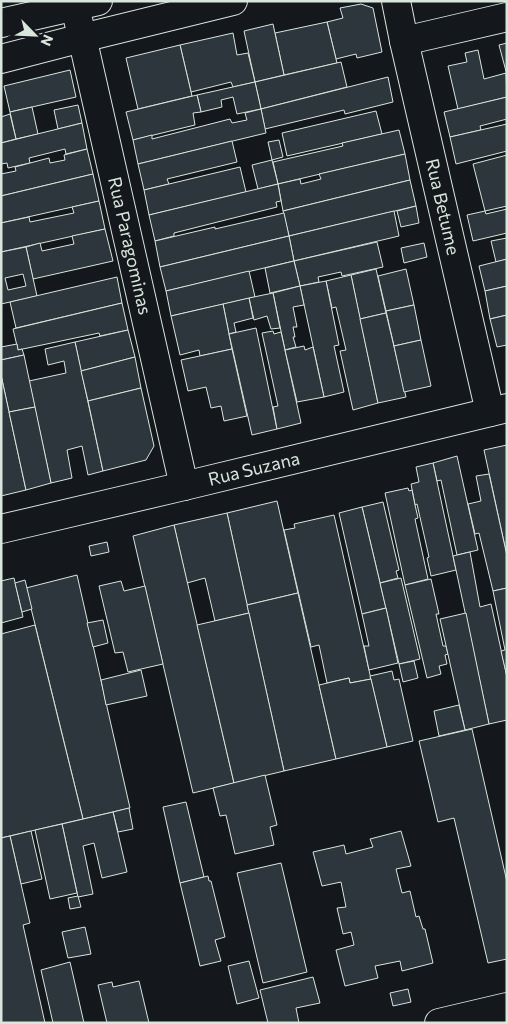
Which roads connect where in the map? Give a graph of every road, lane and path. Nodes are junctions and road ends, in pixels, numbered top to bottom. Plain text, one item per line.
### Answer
1 (233, 1) edge
2 (396, 1) edge
3 (86, 4) edge
4 (507, 16) edge
5 (1, 23) edge
6 (82, 38) junction
7 (404, 41) junction
8 (1, 59) edge
9 (499, 410) edge
10 (184, 486) junction
11 (1, 529) edge
12 (507, 1006) edge
13 (439, 1023) edge

1 - 6 street
2 - 7 street, Rua Betume
3 - 5 street
3 - 6 street, Rua Paragominas
4 - 7 street
6 - 8 street
6 - 10 street, Rua Paragominas
7 - 9 street, Rua Betume
9 - 10 street, Rua Suzana
10 - 11 street, Rua Suzana
12 - 13 street

